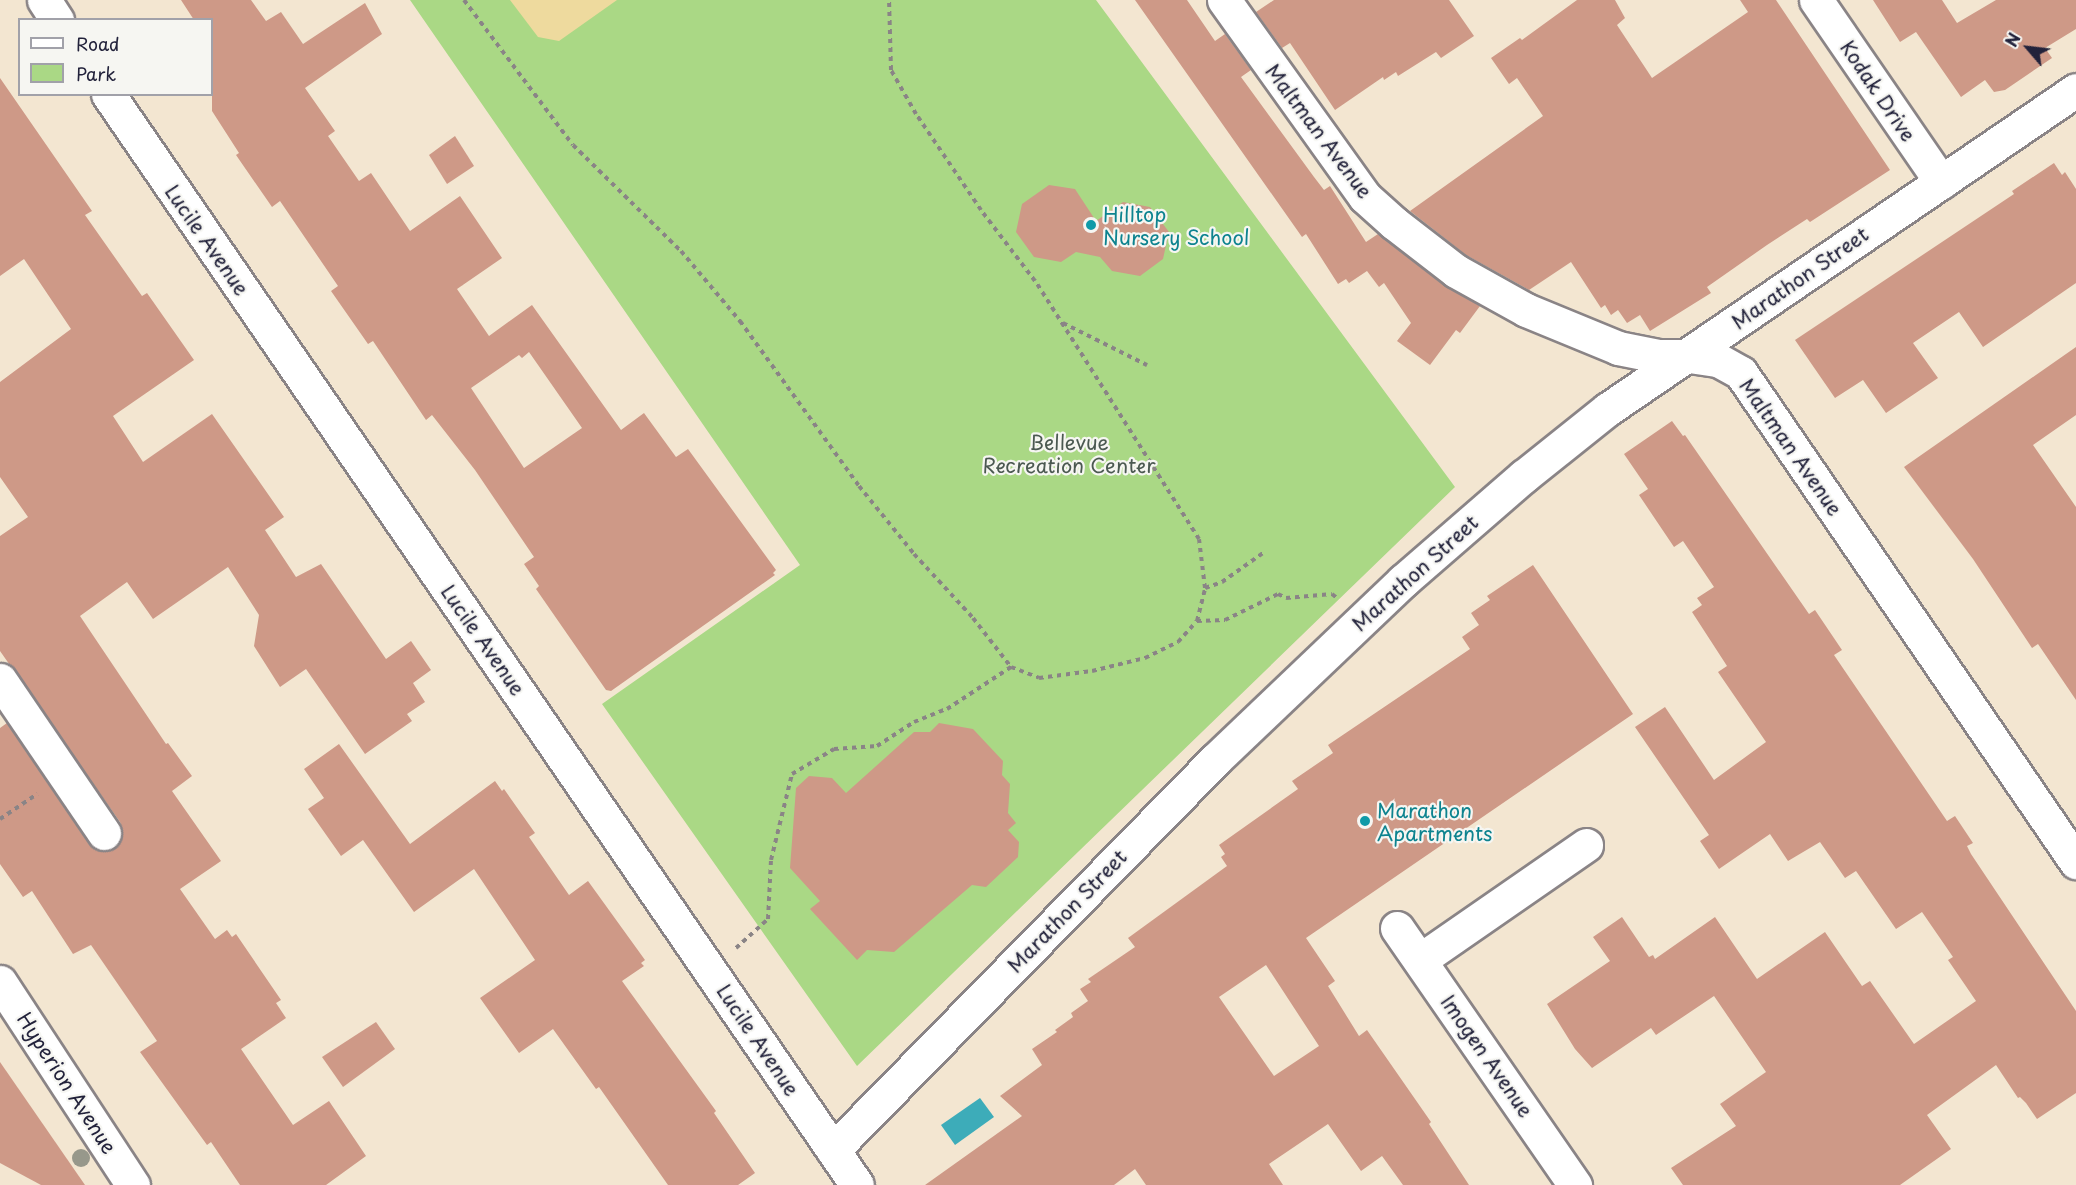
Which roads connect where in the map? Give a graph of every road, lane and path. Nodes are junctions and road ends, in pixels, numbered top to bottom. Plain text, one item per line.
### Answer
1 (44, 0) edge
2 (464, 0) edge
3 (889, 0) edge
4 (1224, 0) edge
5 (1816, 0) edge
6 (56, 18) edge
7 (2076, 90) edge
8 (109, 96) edge
9 (1941, 182) junction
10 (1063, 323) junction
11 (1689, 356) junction
12 (1147, 365) dead end
13 (1263, 553) dead end
14 (1205, 588) junction
15 (1197, 621) junction
16 (1361, 622) junction
17 (1011, 667) junction
18 (3, 693) edge
19 (65, 776) junction
20 (0, 819) edge
21 (104, 833) dead end
22 (1586, 845) dead end
23 (2076, 862) edge
24 (1397, 928) dead end
25 (1420, 960) junction
26 (708, 967) junction
27 (0, 982) edge
28 (833, 1150) junction
29 (133, 1185) edge
30 (857, 1185) edge
31 (1575, 1185) edge

1 - 6 street
2 - 17 path
3 - 10 path
4 - 11 street, Maltman Avenue
5 - 9 street, Kodak Drive
7 - 9 street, Marathon Street
8 - 26 street, Lucile Avenue
9 - 11 street, Marathon Street
10 - 12 path
10 - 14 path
11 - 16 street, Marathon Street
11 - 23 street, Maltman Avenue
13 - 14 path
14 - 15 path
15 - 16 path
15 - 17 path
16 - 28 street, Marathon Street
17 - 26 path
18 - 19 street
19 - 20 path
19 - 21 street
22 - 25 street
24 - 25 street, Imogen Avenue
25 - 31 street, Imogen Avenue
26 - 28 street, Lucile Avenue
27 - 29 street, Hyperion Avenue
28 - 30 street, Lucile Avenue

